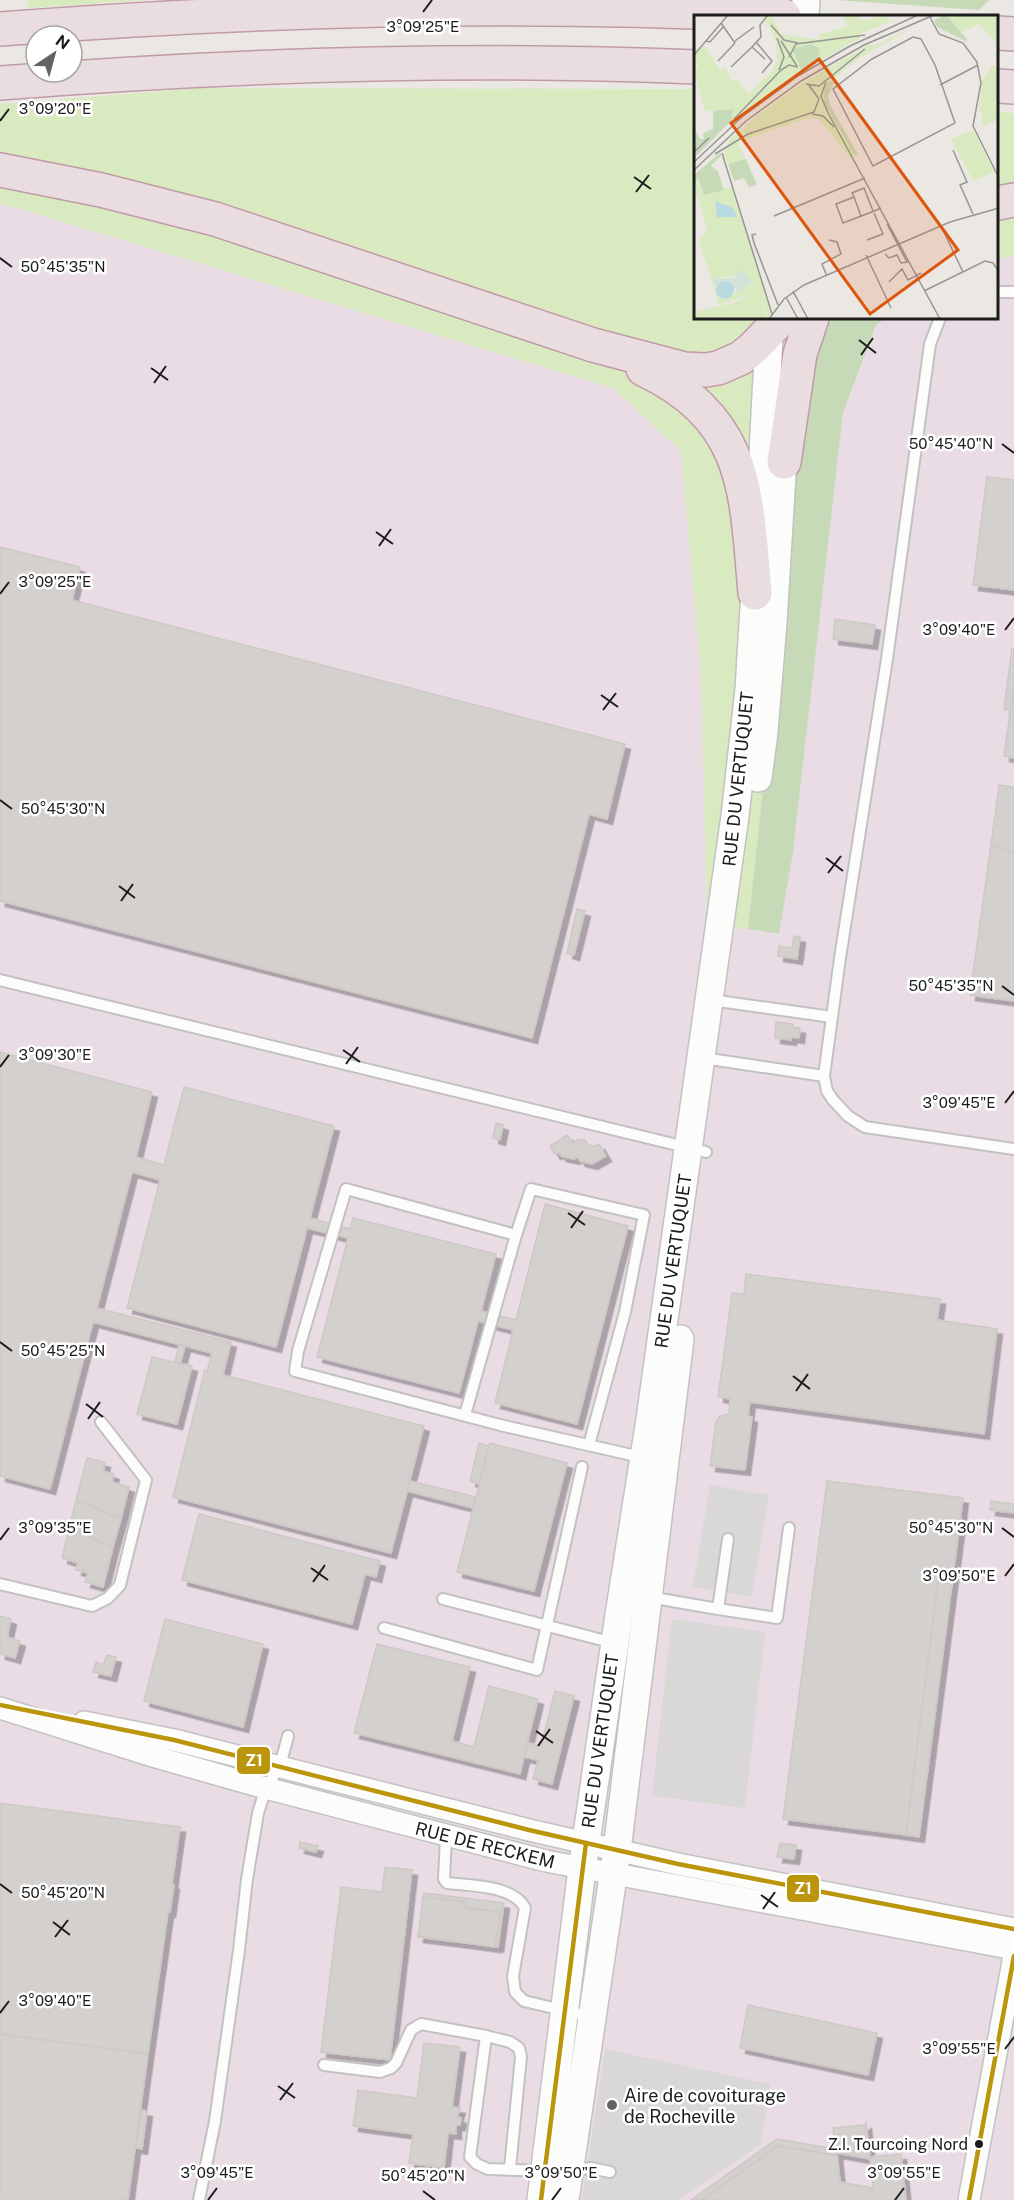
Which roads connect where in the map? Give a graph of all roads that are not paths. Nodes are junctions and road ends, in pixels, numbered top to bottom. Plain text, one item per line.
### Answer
1 (787, 0) edge
2 (806, 0) edge
3 (758, 15) edge
4 (785, 15) edge
5 (805, 15) edge
6 (0, 29) edge
7 (999, 33) edge
8 (1014, 34) edge
9 (694, 67) edge
10 (0, 84) edge
11 (999, 86) edge
12 (1014, 87) edge
13 (0, 170) edge
14 (1014, 192) edge
15 (999, 194) edge
16 (1014, 200) edge
17 (999, 203) edge
18 (811, 320) edge
19 (939, 320) edge
20 (778, 322) edge
21 (593, 345) junction
22 (784, 462) junction
23 (755, 593) junction
24 (0, 980) edge
25 (719, 1001) junction
26 (832, 1017) junction
27 (711, 1059) junction
28 (824, 1076) junction
29 (1014, 1149) edge
30 (698, 1150) junction
31 (516, 1235) junction
32 (465, 1415) junction
33 (101, 1422) dead end
34 (589, 1445) junction
35 (655, 1460) junction
36 (582, 1467) dead end
37 (789, 1528) dead end
38 (728, 1539) dead end
39 (0, 1584) edge
40 (636, 1594) junction
41 (443, 1599) dead end
42 (718, 1609) junction
43 (549, 1626) junction
44 (384, 1628) dead end
45 (629, 1646) junction
46 (0, 1706) edge
47 (288, 1736) dead end
48 (280, 1766) junction
49 (266, 1788) junction
50 (446, 1836) junction
51 (584, 1856) junction
52 (615, 1862) junction
53 (1014, 1929) edge
54 (1014, 1949) edge
55 (1014, 1956) edge
56 (565, 2012) junction
57 (592, 2017) junction
58 (486, 2036) junction
59 (324, 2065) dead end
60 (510, 2169) junction
61 (557, 2170) junction
62 (610, 2172) dead end
63 (199, 2200) edge
64 (541, 2200) edge
65 (565, 2200) edge
66 (969, 2200) edge

1 - 4 street
2 - 5 street
3 - 6 highway
7 - 8 highway
9 - 10 highway
11 - 12 highway
13 - 21 highway
14 - 15 highway
16 - 17 highway
18 - 22 highway
19 - 26 lane
20 - 21 highway
20 - 22 street, RUE DU VERTUQUET
20 - 23 street, RUE DU VERTUQUET
21 - 23 highway
22 - 25 street, RUE DU VERTUQUET
23 - 25 street, RUE DU VERTUQUET
24 - 30 lane
25 - 26 lane
25 - 27 street, RUE DU VERTUQUET
26 - 28 lane
27 - 28 lane
27 - 30 street, RUE DU VERTUQUET
28 - 29 lane
30 - 35 street, RUE DU VERTUQUET
31 - 32 lane
31 - 32 lane
31 - 34 lane
32 - 34 lane
33 - 39 lane
34 - 35 lane
35 - 40 street, RUE DU VERTUQUET
36 - 43 lane
37 - 42 lane
38 - 42 lane
40 - 42 lane
40 - 45 street, RUE DU VERTUQUET
41 - 43 lane
43 - 44 lane
43 - 45 lane
45 - 51 street, RUE DU VERTUQUET
45 - 52 street, RUE DU VERTUQUET
46 - 48 street, RUE DE RECKEM
46 - 49 street, RUE DE RECKEM
47 - 48 lane
48 - 49 lane
48 - 51 street, RUE DE RECKEM
49 - 50 street, RUE DE RECKEM
49 - 63 lane
50 - 51 street, RUE DE RECKEM
50 - 56 lane
51 - 52 street, RUE DE RECKEM
51 - 56 street, RUE DU VERTUQUET
52 - 53 street, RUE DE RECKEM
52 - 54 street, RUE DE RECKEM
52 - 57 street, RUE DU VERTUQUET
55 - 66 street
56 - 57 lane
56 - 61 street, RUE DU VERTUQUET
57 - 61 street, RUE DU VERTUQUET
58 - 59 lane
58 - 60 lane
58 - 60 lane
60 - 61 lane
61 - 62 lane
61 - 64 street, RUE DU VERTUQUET
61 - 65 street, RUE DU VERTUQUET

